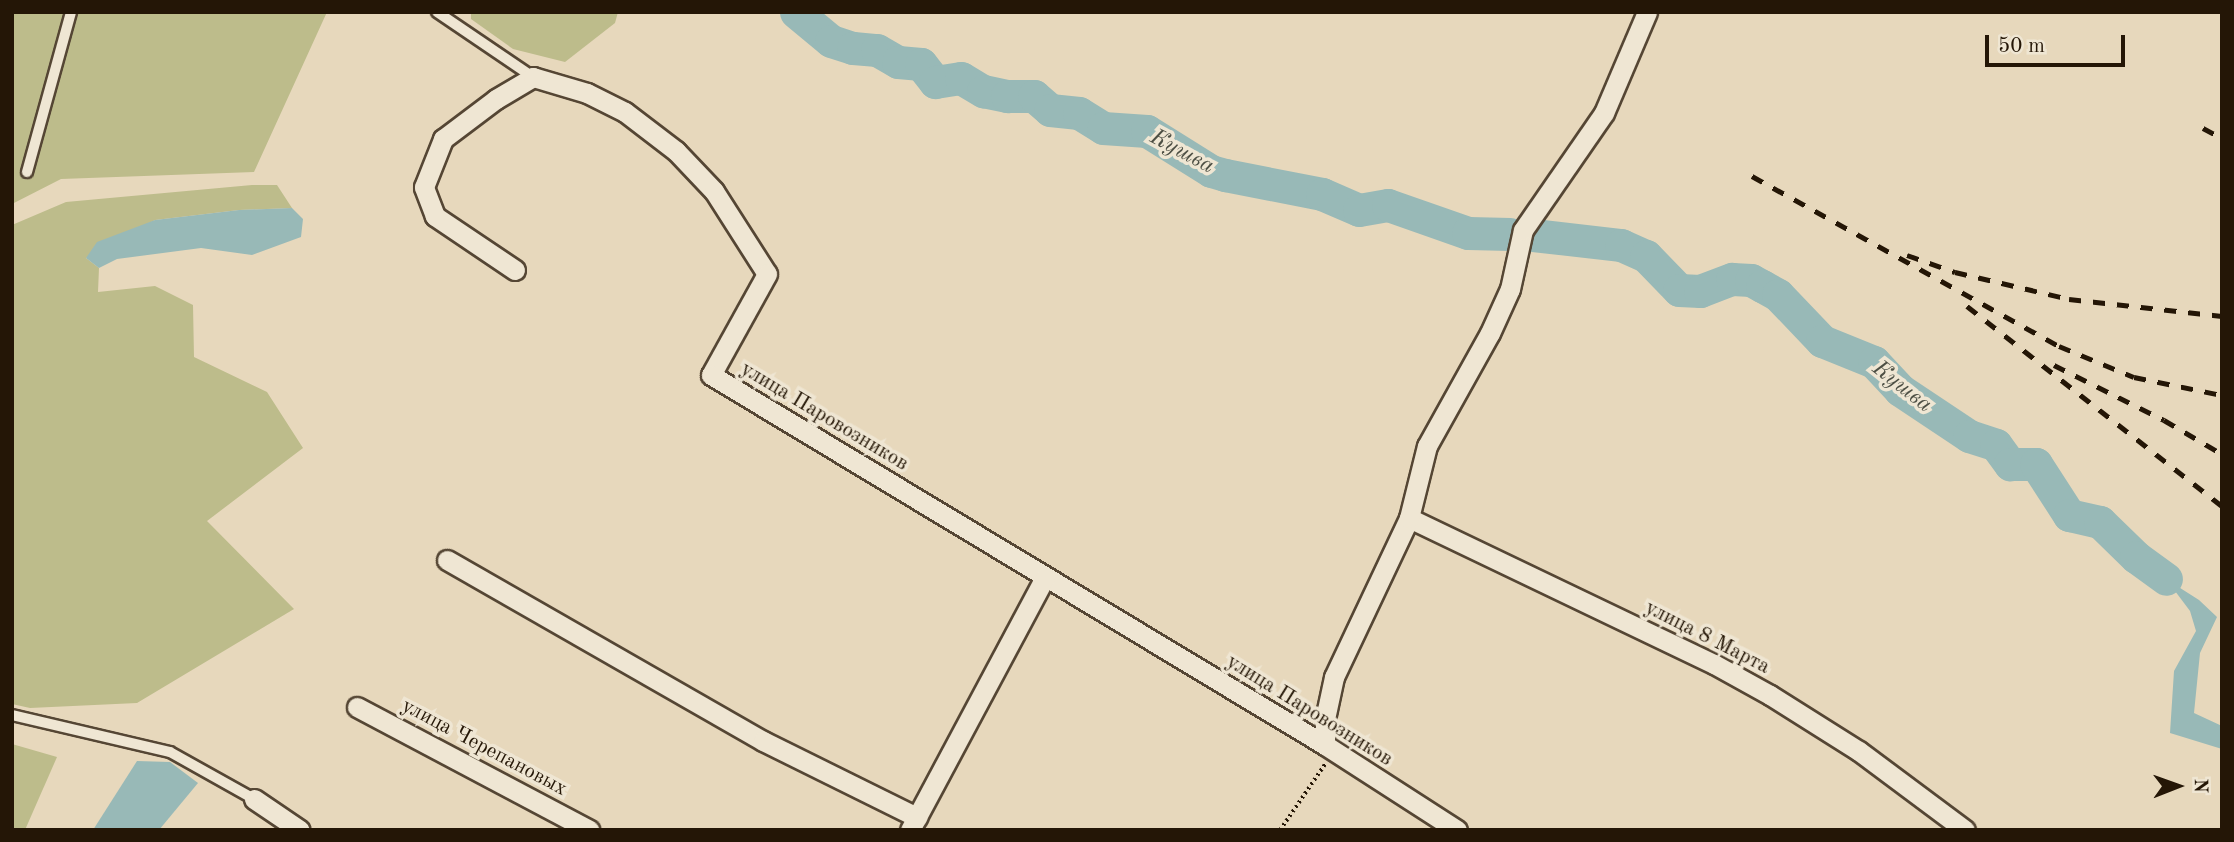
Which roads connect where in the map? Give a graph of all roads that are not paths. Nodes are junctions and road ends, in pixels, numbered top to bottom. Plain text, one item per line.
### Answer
1 (71, 12) edge
2 (437, 12) edge
3 (1647, 12) edge
4 (533, 77) junction
5 (27, 172) dead end
6 (515, 270) dead end
7 (1409, 518) junction
8 (447, 560) dead end
9 (1045, 577) junction
10 (357, 707) dead end
11 (12, 715) edge
12 (1329, 748) junction
13 (254, 799) joint
14 (914, 823) edge
15 (300, 830) edge
16 (589, 830) edge
17 (1457, 830) edge
18 (1965, 830) edge

1 - 5 lane
2 - 4 lane
3 - 7 street
4 - 6 street
4 - 9 street, улица Паровозников
7 - 12 street
7 - 18 street, улица 8 Марта
8 - 14 street
9 - 12 street, улица Паровозников
9 - 14 street
10 - 16 street, улица Черепановых
11 - 13 lane
12 - 17 street, улица Паровозников
13 - 15 street

